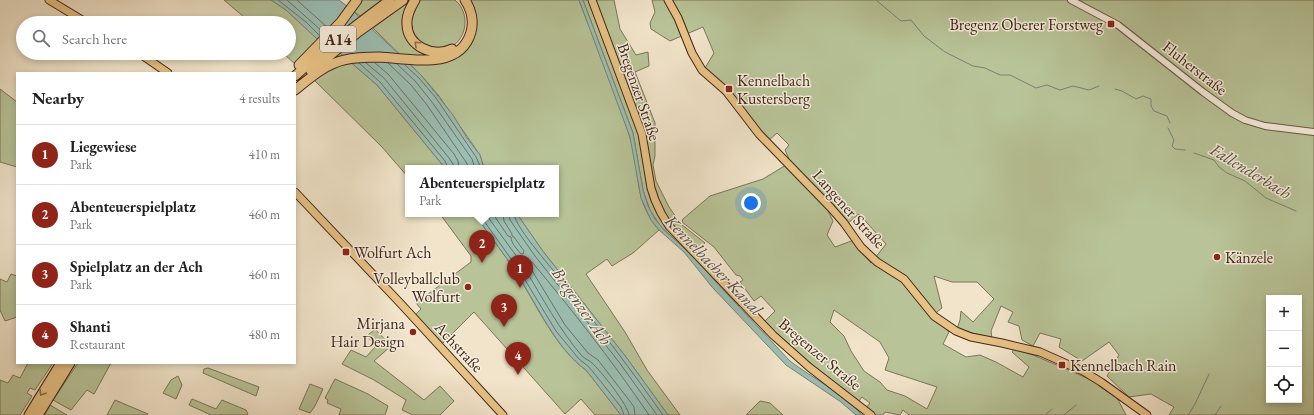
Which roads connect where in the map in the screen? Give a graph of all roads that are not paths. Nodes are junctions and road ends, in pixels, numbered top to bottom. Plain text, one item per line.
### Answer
1 (50, 0) edge
2 (357, 0) edge
3 (390, 0) edge
4 (404, 0) edge
5 (415, 0) edge
6 (458, 0) edge
7 (464, 0) edge
8 (592, 0) edge
9 (668, 0) edge
10 (1071, 0) edge
11 (381, 11) junction
12 (76, 16) edge
13 (149, 60) edge
14 (167, 72) edge
15 (292, 72) edge
16 (296, 75) edge
17 (296, 85) edge
18 (296, 89) edge
19 (1314, 132) edge
20 (296, 193) edge
21 (60, 364) edge
22 (69, 364) edge
23 (28, 415) edge
24 (38, 415) edge
25 (503, 415) edge
26 (871, 415) edge
27 (1147, 415) edge

1 - 12 main road
2 - 15 highway
3 - 11 highway, A14
4 - 11 highway, A14
6 -> 5 highway
7 - 18 highway
8 - 26 main road, Bregenzer Straße
9 - 27 main road, Langener Straße
10 - 19 street, Fluherstraße
11 - 16 highway, A14
11 - 17 highway, A14
13 - 14 main road
20 - 25 main road, Achstraße
21 -> 23 highway
22 - 24 highway

